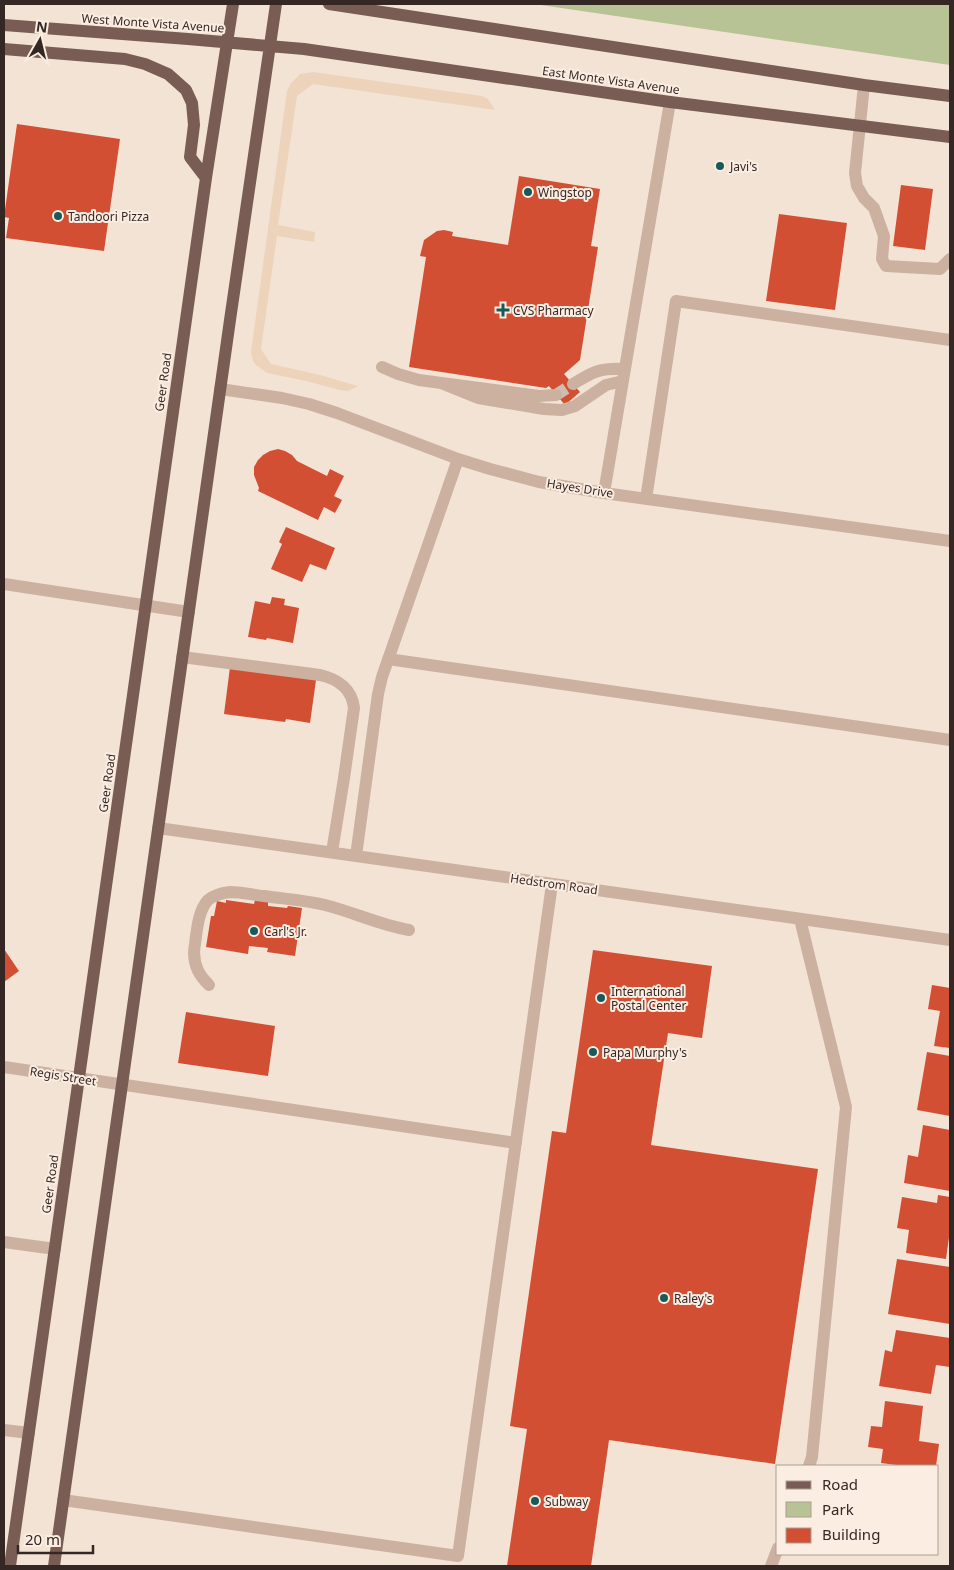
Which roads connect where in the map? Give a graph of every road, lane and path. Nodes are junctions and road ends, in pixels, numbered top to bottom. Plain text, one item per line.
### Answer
1 (233, 4) edge
2 (276, 4) edge
3 (328, 4) edge
4 (4, 26) edge
5 (226, 43) junction
6 (269, 46) junction
7 (4, 49) edge
8 (864, 85) junction
9 (950, 96) edge
10 (670, 102) junction
11 (860, 126) junction
12 (950, 137) edge
13 (206, 178) junction
14 (950, 259) edge
15 (950, 340) edge
16 (382, 367) dead end
17 (624, 375) junction
18 (441, 383) junction
19 (573, 384) tunnel mouth
20 (220, 389) junction
21 (556, 395) tunnel mouth
22 (458, 459) junction
23 (604, 493) junction
24 (646, 499) junction
25 (950, 541) edge
26 (4, 584) edge
27 (146, 605) junction
28 (189, 612) junction
29 (182, 656) junction
30 (388, 659) junction
31 (950, 740) edge
32 (158, 828) junction
33 (332, 852) junction
34 (356, 856) junction
35 (552, 884) junction
36 (800, 919) junction
37 (409, 930) dead end
38 (950, 940) edge
39 (210, 985) dead end
40 (4, 1067) edge
41 (79, 1078) junction
42 (122, 1085) junction
43 (516, 1143) junction
44 (4, 1242) edge
45 (55, 1249) junction
46 (4, 1430) edge
47 (29, 1433) junction
48 (809, 1465) edge
49 (64, 1500) junction
50 (776, 1553) edge
51 (10, 1566) edge
52 (54, 1566) edge
53 (771, 1566) edge

1 - 5 main road, Geer Road
2 - 6 main road
3 - 8 main road
4 - 5 main road, West Monte Vista Avenue
5 - 6 main road, West Monte Vista Avenue
5 - 13 main road, Geer Road
6 - 10 main road, East Monte Vista Avenue
6 - 20 main road
7 - 13 main road
8 - 9 main road
8 - 11 street
10 - 11 main road, East Monte Vista Avenue
10 - 17 street
11 - 12 main road, East Monte Vista Avenue
11 - 14 street
13 - 27 main road, Geer Road
15 - 24 street
16 - 18 street
17 - 18 street
17 - 19 street
17 - 23 street
18 - 21 street
20 - 22 street, Hayes Drive
20 - 28 main road
22 - 23 street, Hayes Drive
22 - 30 street
23 - 24 street, Hayes Drive
24 - 25 street, Hayes Drive
26 - 27 street
27 - 28 street
27 - 41 main road, Geer Road
28 - 29 main road
29 - 32 main road
29 - 33 street
30 - 31 street
30 - 34 street
32 - 33 street, Hedstrom Road
32 - 42 main road
33 - 34 street, Hedstrom Road
34 - 35 street, Hedstrom Road
35 - 36 street, Hedstrom Road
35 - 43 street
36 - 38 street, Hedstrom Road
36 - 48 street
37 - 39 street
40 - 41 street, Regis Street
41 - 42 street, Regis Street
41 - 45 main road, Geer Road
42 - 43 street, Regis Street
42 - 49 main road
43 - 49 street
44 - 45 street
45 - 47 main road, Geer Road
46 - 47 street
47 - 51 main road, Geer Road
49 - 52 main road
50 - 53 street

